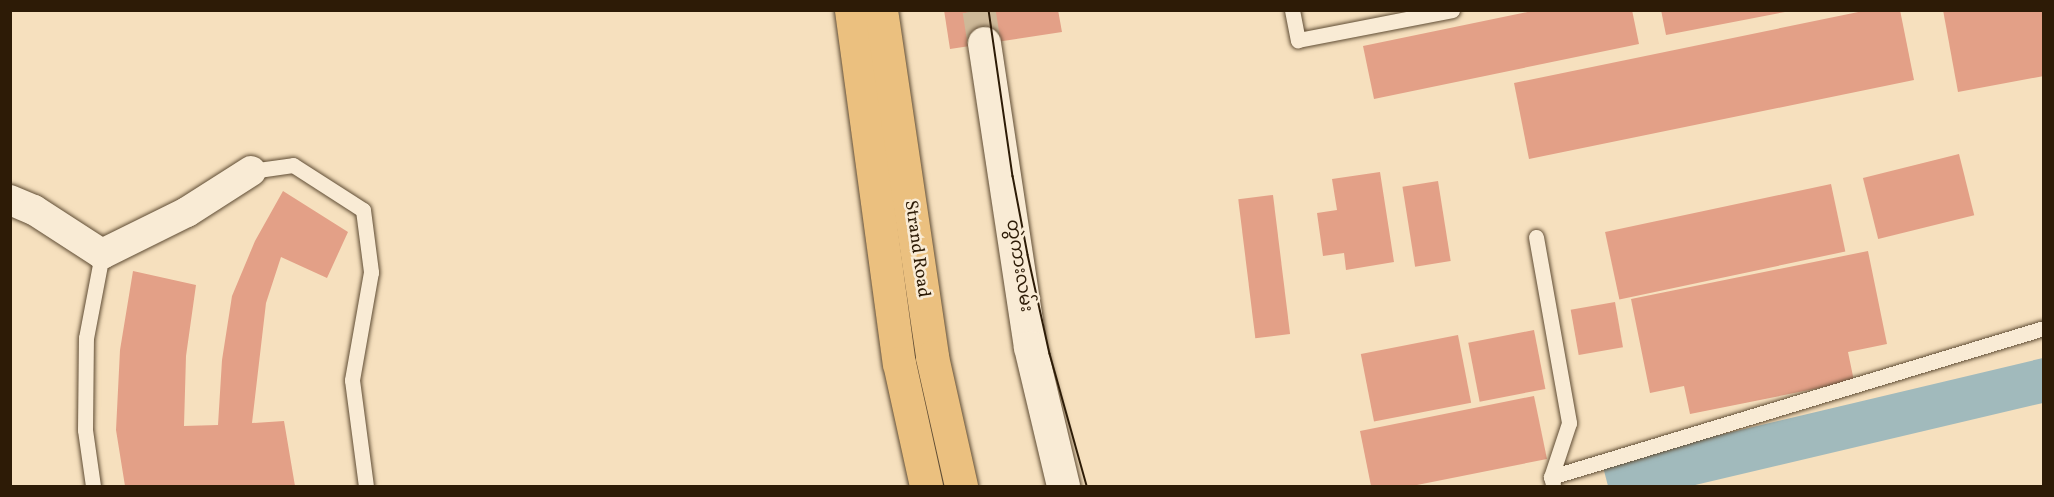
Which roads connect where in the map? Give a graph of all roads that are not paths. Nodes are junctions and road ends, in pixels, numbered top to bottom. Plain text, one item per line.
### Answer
1 (1292, 10) edge
2 (1452, 10) edge
3 (867, 17) edge
4 (984, 43) tunnel mouth
5 (251, 171) joint
6 (10, 200) edge
7 (1536, 237) dead end
8 (102, 254) junction
9 (2043, 328) edge
10 (1552, 482) edge
11 (93, 486) edge
12 (366, 486) edge
13 (926, 486) edge
14 (961, 486) edge
15 (1063, 486) edge

1 - 2 lane
3 - 13 main road, Strand Road
3 - 14 main road, Strand Road
4 - 15 main road, တွဲကားလမ်း
5 - 8 street
5 - 12 lane
6 - 8 street
7 - 10 lane
8 - 11 lane
9 - 10 lane

